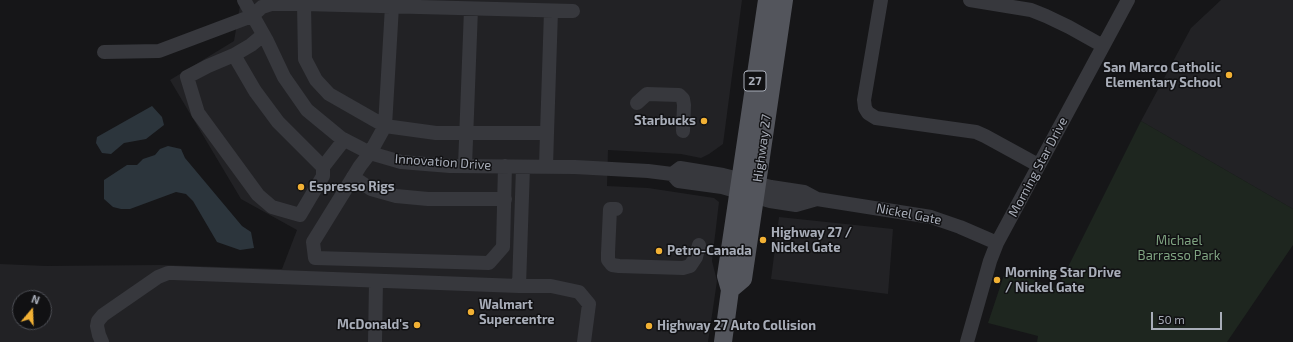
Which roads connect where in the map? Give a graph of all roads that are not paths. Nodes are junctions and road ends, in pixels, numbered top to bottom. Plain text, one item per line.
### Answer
1 (244, 0) edge
2 (767, 0) edge
3 (784, 0) edge
4 (881, 0) edge
5 (970, 0) edge
6 (1128, 0) edge
7 (304, 4) junction
8 (392, 6) junction
9 (471, 9) junction
10 (551, 11) junction
11 (573, 11) dead end
12 (252, 16) junction
13 (263, 35) junction
14 (1103, 46) junction
15 (104, 52) dead end
16 (234, 55) junction
17 (637, 103) dead end
18 (385, 126) junction
19 (683, 131) dead end
20 (466, 132) junction
21 (547, 133) junction
22 (344, 140) junction
23 (370, 153) junction
24 (1038, 165) junction
25 (465, 166) junction
26 (505, 166) junction
27 (323, 167) junction
28 (523, 167) junction
29 (546, 167) junction
30 (353, 177) junction
31 (748, 188) junction
32 (504, 199) junction
33 (616, 209) dead end
34 (997, 243) junction
35 (699, 245) dead end
36 (376, 281) junction
37 (519, 286) junction
38 (102, 342) edge
39 (375, 342) edge
40 (584, 342) edge
41 (723, 342) edge
42 (966, 342) edge

1 - 12 street, Innovation Drive
2 - 31 main road, Highway 27 / 27
3 - 31 main road, Highway 27 / 27
4 - 24 street
5 - 14 street
6 - 14 street, Morning Star Drive
7 - 8 street
7 - 12 street
7 - 18 street
8 - 9 street
8 - 18 street
9 - 10 street
9 - 20 street
10 - 11 street
10 - 21 street
12 - 13 street, Innovation Drive
12 - 15 street
13 - 16 street
13 - 22 street, Innovation Drive
14 - 24 street, Morning Star Drive
16 - 27 street
16 - 27 street
17 - 19 street
18 - 20 street
18 - 23 street
20 - 21 street
20 - 25 street
21 - 29 street
22 - 23 street, Innovation Drive
22 - 27 street
23 - 25 street, Innovation Drive
23 - 30 street
24 - 34 street, Morning Star Drive
25 - 26 street, Innovation Drive
26 - 28 street, Innovation Drive
26 - 32 street
28 - 29 street, Innovation Drive
28 - 37 street
29 - 31 street, Innovation Drive
30 - 32 street
30 - 32 street
31 - 34 street, Nickel Gate
31 - 41 main road, Highway 27 / 27
33 - 35 street
34 - 42 street, Morning Star Drive
36 - 37 street
36 - 38 street
36 - 39 street
37 - 40 street

